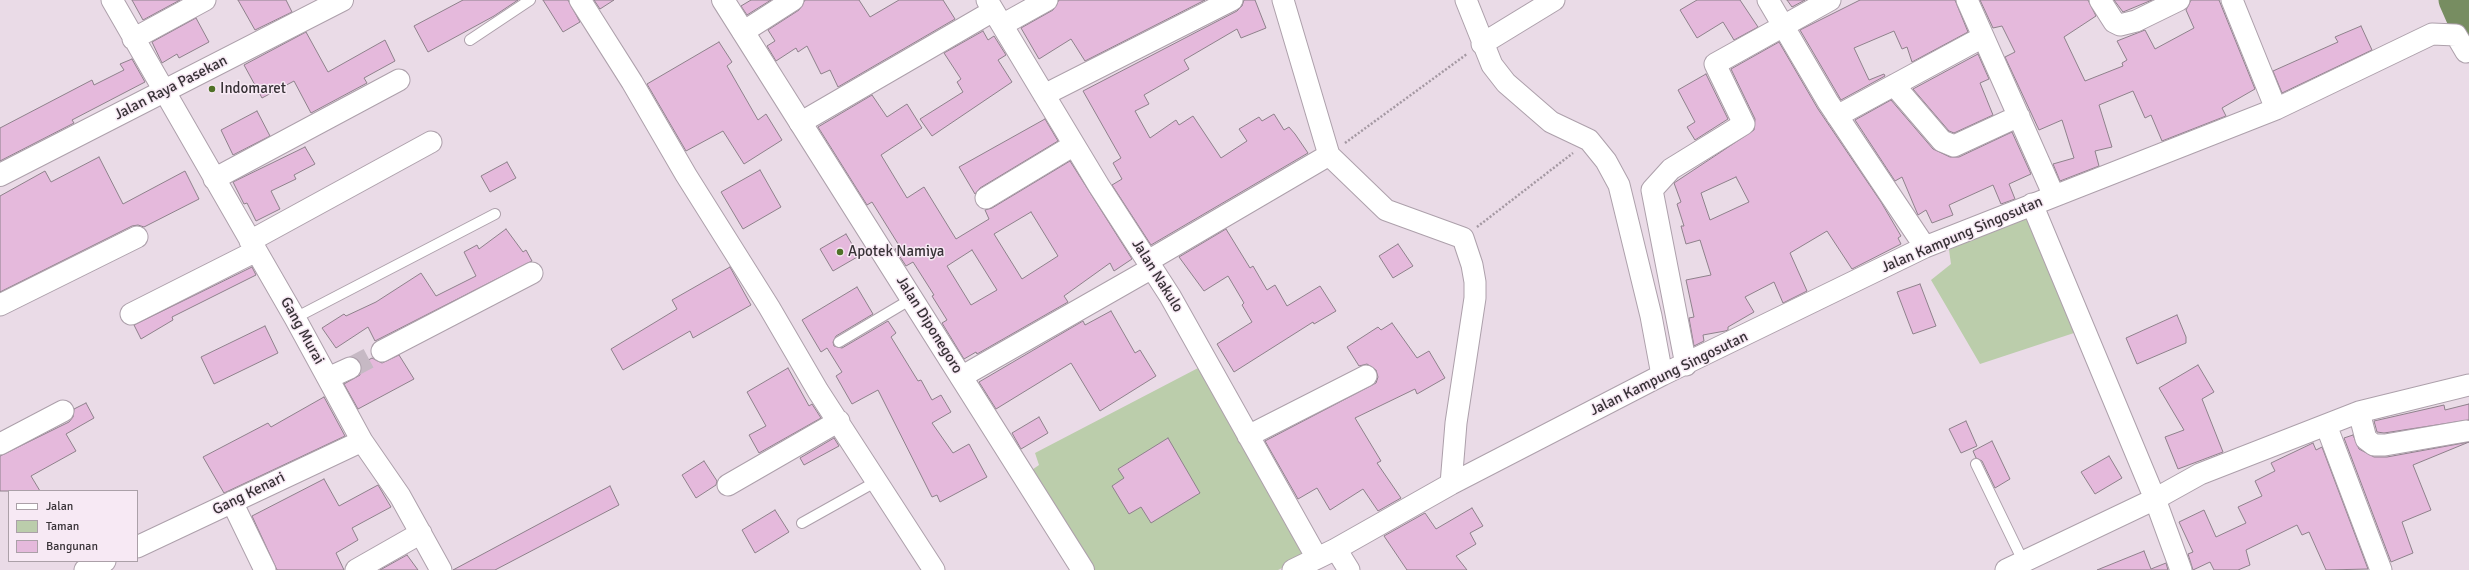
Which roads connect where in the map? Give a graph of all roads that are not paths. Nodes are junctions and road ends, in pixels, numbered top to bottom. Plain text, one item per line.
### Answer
1 (112, 0) edge
2 (205, 0) edge
3 (342, 0) edge
4 (530, 0) edge
5 (580, 0) edge
6 (722, 0) edge
7 (793, 0) edge
8 (1047, 0) edge
9 (1232, 0) edge
10 (1282, 0) edge
11 (1466, 0) edge
12 (1554, 0) edge
13 (1768, 0) edge
14 (1830, 0) edge
15 (1967, 0) edge
16 (2100, 0) edge
17 (2179, 0) edge
18 (2232, 0) edge
19 (994, 12) edge
20 (1783, 26) junction
21 (743, 32) junction
22 (1983, 37) junction
23 (133, 39) junction
24 (470, 40) dead end
25 (1482, 44) junction
26 (2466, 52) dead end
27 (399, 80) dead end
28 (1894, 85) junction
29 (163, 92) junction
30 (1044, 95) junction
31 (2276, 109) junction
32 (1837, 116) junction
33 (2019, 116) junction
34 (800, 123) junction
35 (432, 142) dead end
36 (1074, 145) junction
37 (1329, 155) junction
38 (0, 175) edge
39 (214, 178) junction
40 (2054, 196) junction
41 (986, 198) dead end
42 (2032, 204) junction
43 (495, 214) dead end
44 (137, 238) dead end
45 (253, 246) junction
46 (1925, 247) junction
47 (1150, 265) junction
48 (532, 273) dead end
49 (913, 298) junction
50 (0, 305) edge
51 (131, 314) dead end
52 (295, 318) junction
53 (839, 342) dead end
54 (382, 351) tunnel mouth
55 (1686, 365) junction
56 (350, 368) tunnel mouth
57 (1662, 375) junction
58 (1366, 376) dead end
59 (961, 377) junction
60 (328, 378) junction
61 (2469, 385) edge
62 (63, 411) dead end
63 (2359, 412) junction
64 (839, 421) junction
65 (2326, 425) junction
66 (2466, 431) dead end
67 (1248, 436) junction
68 (362, 441) junction
69 (0, 444) edge
70 (1976, 464) dead end
71 (877, 481) junction
72 (1451, 484) junction
73 (728, 485) dead end
74 (2155, 499) junction
75 (232, 502) junction
76 (802, 523) dead end
77 (421, 533) junction
78 (138, 547) edge
79 (1336, 549) junction
80 (1317, 558) junction
81 (103, 562) edge
82 (2015, 565) edge
83 (85, 570) edge
84 (265, 570) edge
85 (356, 570) edge
86 (441, 570) edge
87 (934, 570) edge
88 (1083, 570) edge
89 (1293, 570) edge
90 (1349, 570) edge
91 (2182, 570) edge
92 (2380, 570) edge

1 - 23 street, Gang Murai
2 - 23 street
3 - 29 street, Jalan Raya Pasekan
4 - 24 lane
5 - 64 street
6 - 21 street, Jalan Diponegoro
7 - 21 street
8 - 19 street
9 - 30 street
10 - 37 street
11 - 25 street
12 - 25 street
13 - 20 street
14 - 20 street
15 - 22 street
16 - 17 street
18 - 31 street
19 - 30 street, Jalan Nakulo
19 - 34 street
20 - 32 street
20 - 55 street
21 - 34 street, Jalan Diponegoro
22 - 28 street
22 - 33 street
23 - 29 street, Gang Murai
25 - 57 street
26 - 31 street, Jalan Kampung Singosutan
27 - 39 street
28 - 32 street
28 - 33 street
29 - 38 street, Jalan Raya Pasekan
29 - 39 street, Gang Murai
30 - 36 street, Jalan Nakulo
31 - 40 street, Jalan Kampung Singosutan
32 - 46 street
33 - 40 street
34 - 49 street, Jalan Diponegoro
35 - 45 street
36 - 41 street
36 - 47 street, Jalan Nakulo
37 - 47 street
37 - 72 street
39 - 45 street, Gang Murai
40 - 42 street, Jalan Kampung Singosutan
42 - 46 street, Jalan Kampung Singosutan
42 - 74 street
43 - 52 lane
44 - 50 street
45 - 51 street
45 - 52 street, Gang Murai
46 - 55 street, Jalan Kampung Singosutan
47 - 59 street
47 - 67 street, Jalan Nakulo
48 - 54 street
49 - 53 lane
49 - 59 street, Jalan Diponegoro
52 - 60 street, Gang Murai
55 - 57 street, Jalan Kampung Singosutan
56 - 60 street
57 - 72 street, Jalan Kampung Singosutan
58 - 67 street
59 - 88 street, Jalan Diponegoro
60 - 68 street, Gang Murai
61 - 63 street
62 - 69 street
63 - 65 street
63 - 66 street
64 - 71 street
64 - 73 street
65 - 74 street
65 - 92 street
67 - 80 street, Jalan Nakulo
68 - 75 street, Gang Kenari
68 - 77 street, Gang Murai
70 - 82 lane
71 - 76 lane
71 - 87 street
72 - 79 street, Jalan Kampung Singosutan
74 - 82 street
74 - 91 street
75 - 78 street, Gang Kenari
75 - 84 street
77 - 85 street
77 - 86 street, Gang Murai
79 - 80 street, Jalan Kampung Singosutan
79 - 90 street
80 - 89 street, Jalan Kampung Singosutan
81 - 83 street

